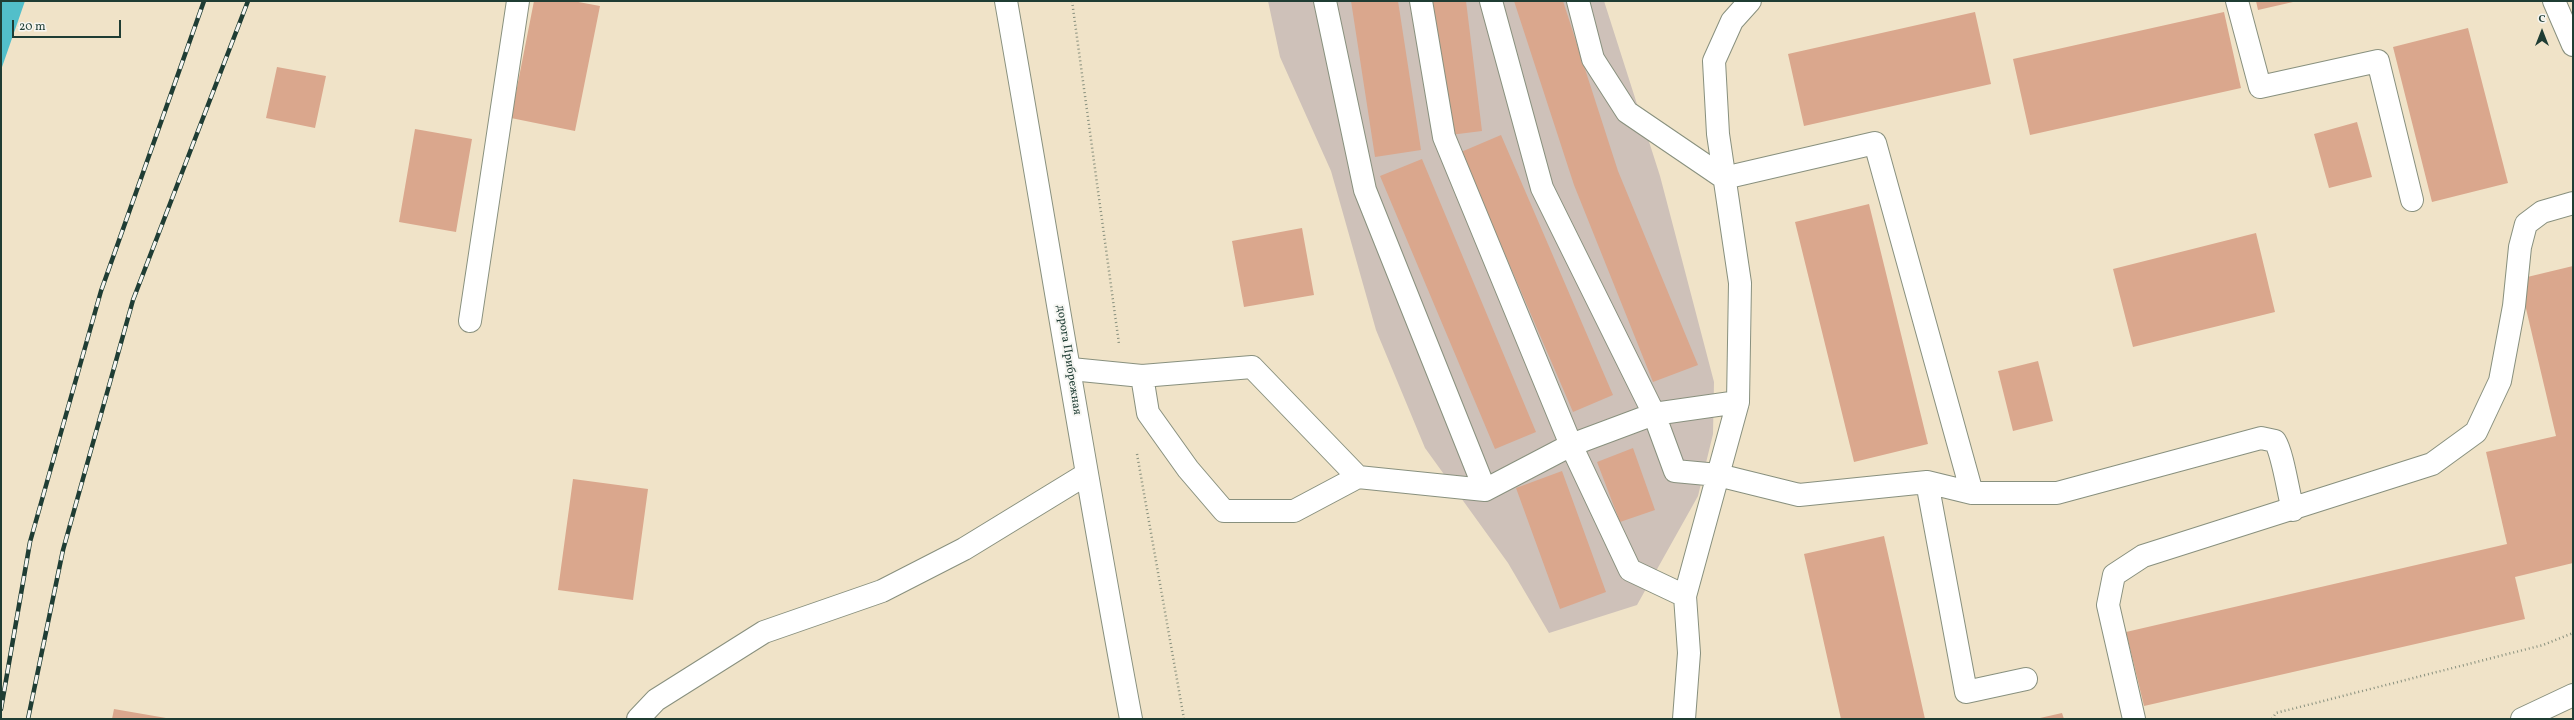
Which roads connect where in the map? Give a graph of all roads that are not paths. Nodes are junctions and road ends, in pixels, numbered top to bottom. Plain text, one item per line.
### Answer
1 (518, 1) edge
2 (1006, 1) edge
3 (1324, 1) edge
4 (1421, 1) edge
5 (1491, 1) edge
6 (1578, 1) edge
7 (1750, 1) edge
8 (2237, 1) edge
9 (2554, 1) edge
10 (2573, 45) edge
11 (1724, 178) junction
12 (2412, 200) dead end
13 (2573, 203) edge
14 (470, 321) dead end
15 (1070, 369) junction
16 (1142, 376) junction
17 (1738, 402) junction
18 (1654, 414) junction
19 (1571, 444) junction
20 (1085, 475) junction
21 (1718, 475) junction
22 (1358, 477) junction
23 (1926, 482) junction
24 (1485, 490) junction
25 (1972, 493) junction
26 (2293, 510) junction
27 (1684, 596) junction
28 (2026, 679) dead end
29 (2573, 695) edge
30 (638, 719) edge
31 (1131, 719) edge
32 (1684, 719) edge
33 (2134, 719) edge
34 (2522, 719) edge

1 - 14 main road
2 - 15 main road, дорога Прибрежная
3 - 24 main road
4 - 19 main road
5 - 18 main road
6 - 11 main road
7 - 11 main road
8 - 12 main road
9 - 10 main road
11 - 17 main road
11 - 25 main road
13 - 26 main road
15 - 16 main road
15 - 20 main road, дорога Прибрежная
16 - 22 main road
16 - 22 main road
17 - 18 main road
17 - 21 main road
18 - 19 main road
18 - 21 main road
19 - 24 main road
19 - 27 main road
20 - 30 main road
20 - 31 main road, дорога Прибрежная
21 - 23 main road
21 - 27 main road
22 - 24 main road
23 - 25 main road
23 - 28 main road
25 - 26 main road
26 - 33 main road
27 - 32 main road
29 - 34 main road

